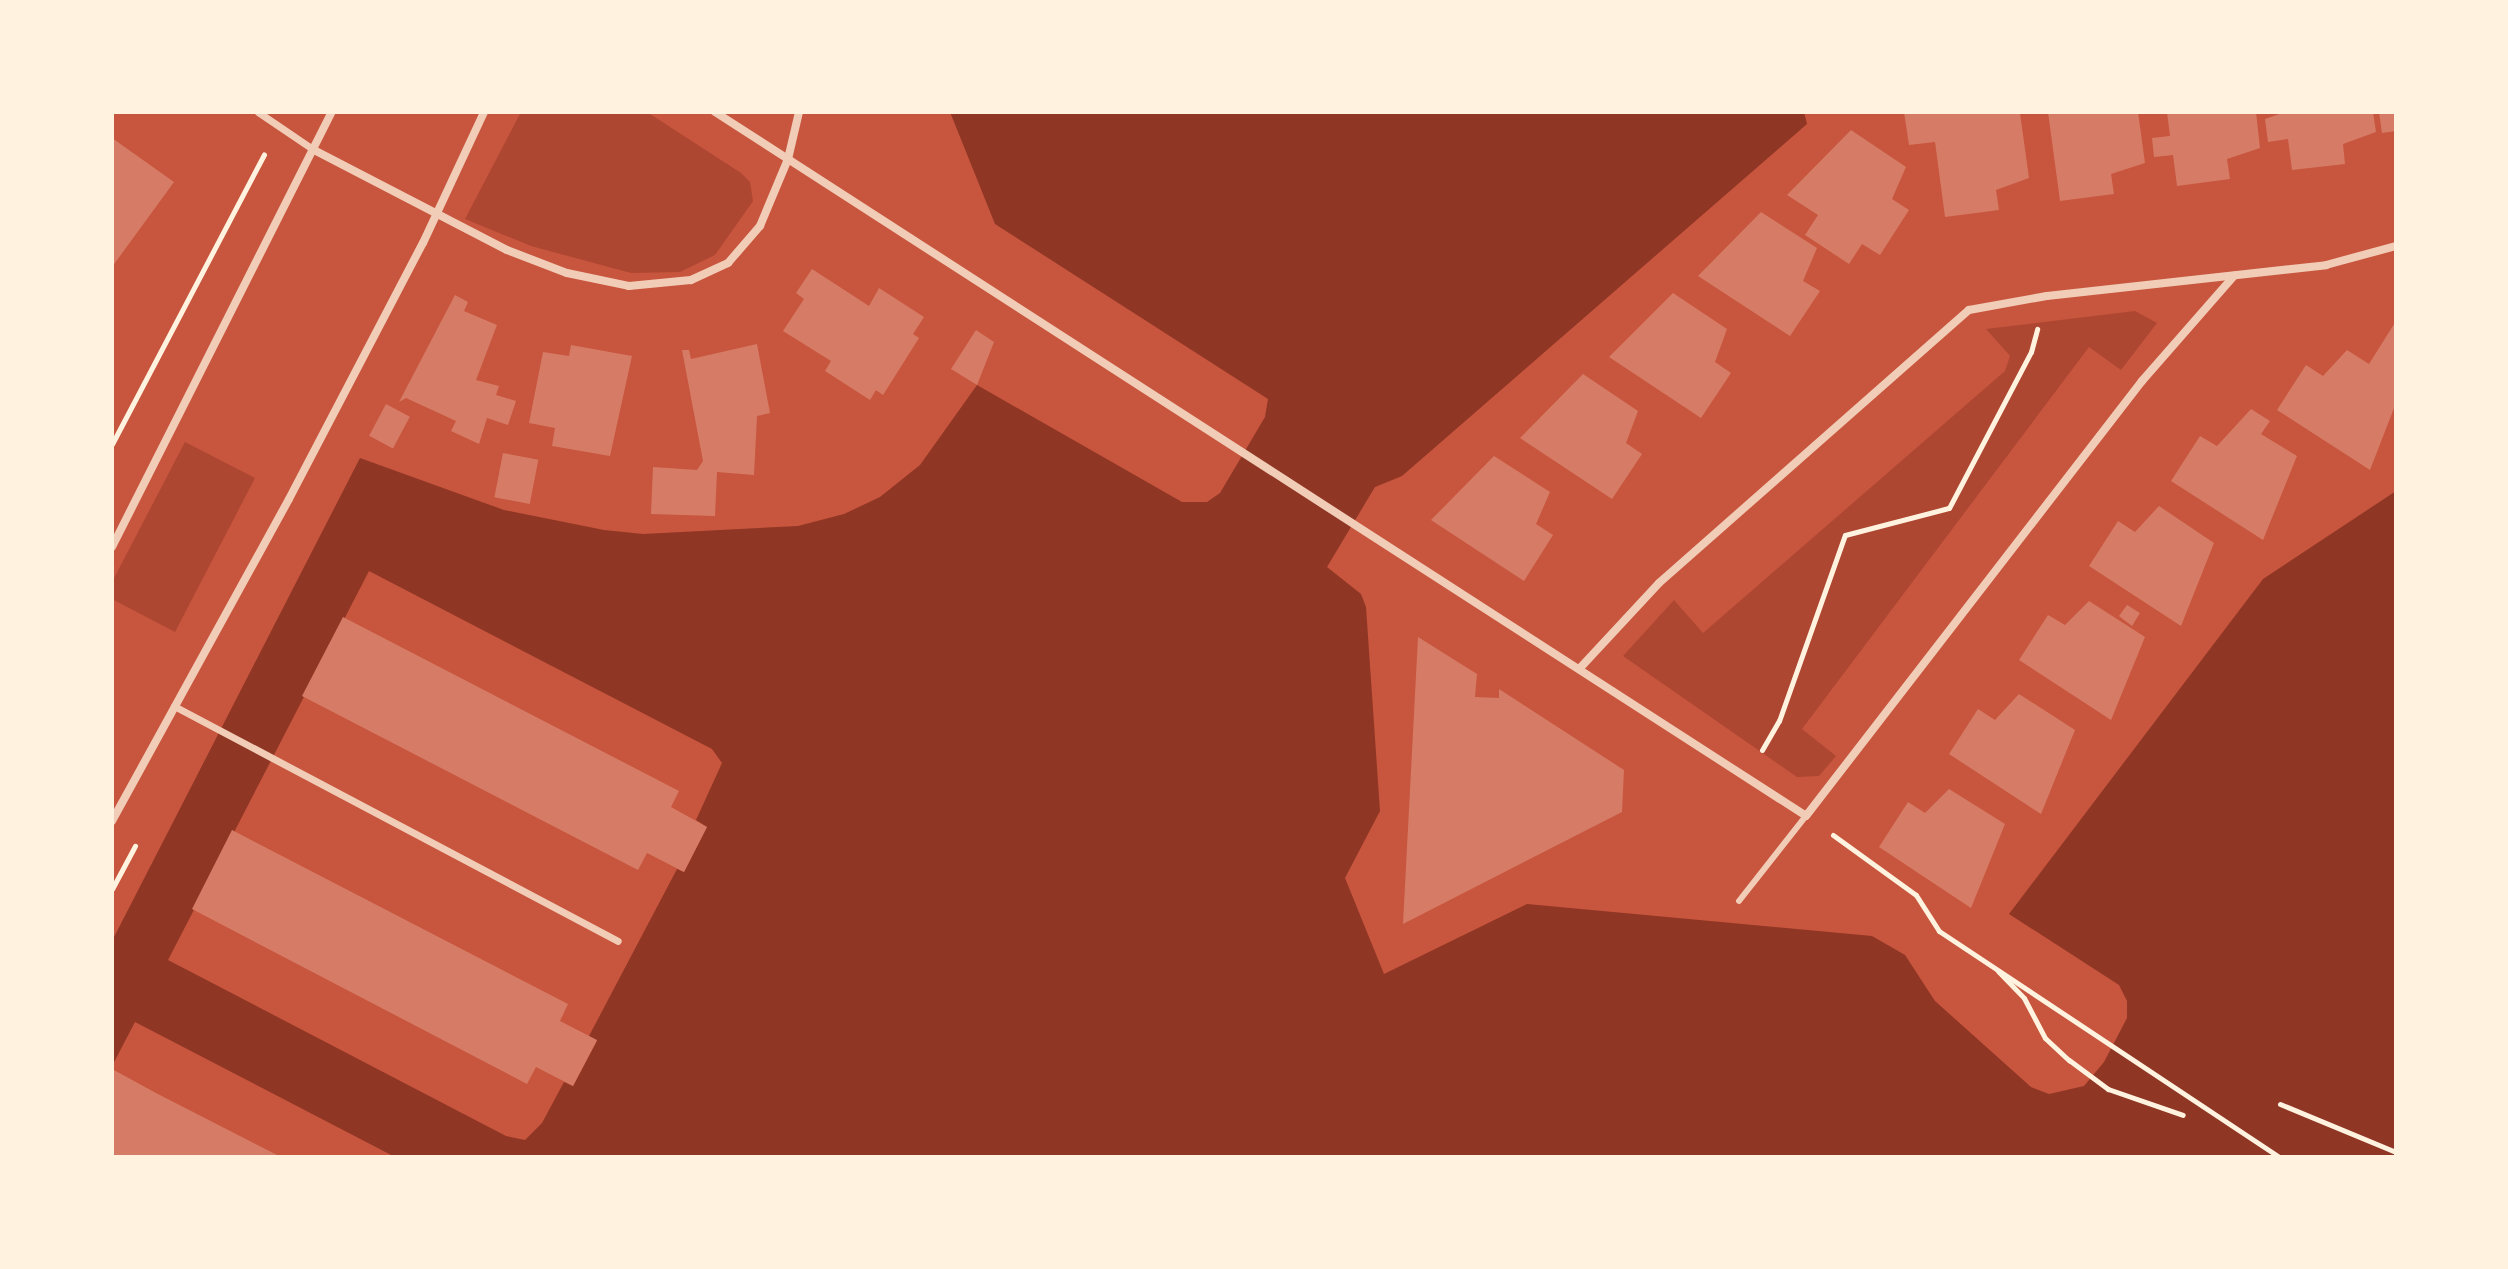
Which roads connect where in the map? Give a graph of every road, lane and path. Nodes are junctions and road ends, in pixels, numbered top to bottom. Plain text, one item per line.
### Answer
1 (258, 112) edge
2 (332, 112) edge
3 (484, 112) edge
4 (715, 112) edge
5 (799, 112) edge
6 (279, 126) junction
7 (314, 150) junction
8 (788, 159) junction
9 (438, 213) junction
10 (2396, 246) edge
11 (2234, 276) junction
12 (2047, 296) junction
13 (112, 444) edge
14 (112, 547) edge
15 (1581, 667) junction
16 (174, 706) junction
17 (1754, 782) junction
18 (1806, 816) junction
19 (112, 821) edge
20 (1739, 901) dead end
21 (618, 941) dead end
22 (1992, 964) junction
23 (2280, 1104) dead end
24 (2183, 1115) dead end
25 (2396, 1152) edge
26 (2279, 1157) edge

1 - 6 street
2 - 7 street
3 - 9 street
4 - 8 street
5 - 8 street
6 - 7 street
6 - 13 path
7 - 9 street
7 - 14 street
8 - 9 street
8 - 15 street
9 - 16 street
10 - 11 street
11 - 12 street
11 - 18 street
12 - 15 street
12 - 17 path
15 - 17 street
16 - 19 street
16 - 21 street
17 - 18 street
18 - 20 lane
18 - 22 path
22 - 24 path
22 - 26 path
23 - 25 path

